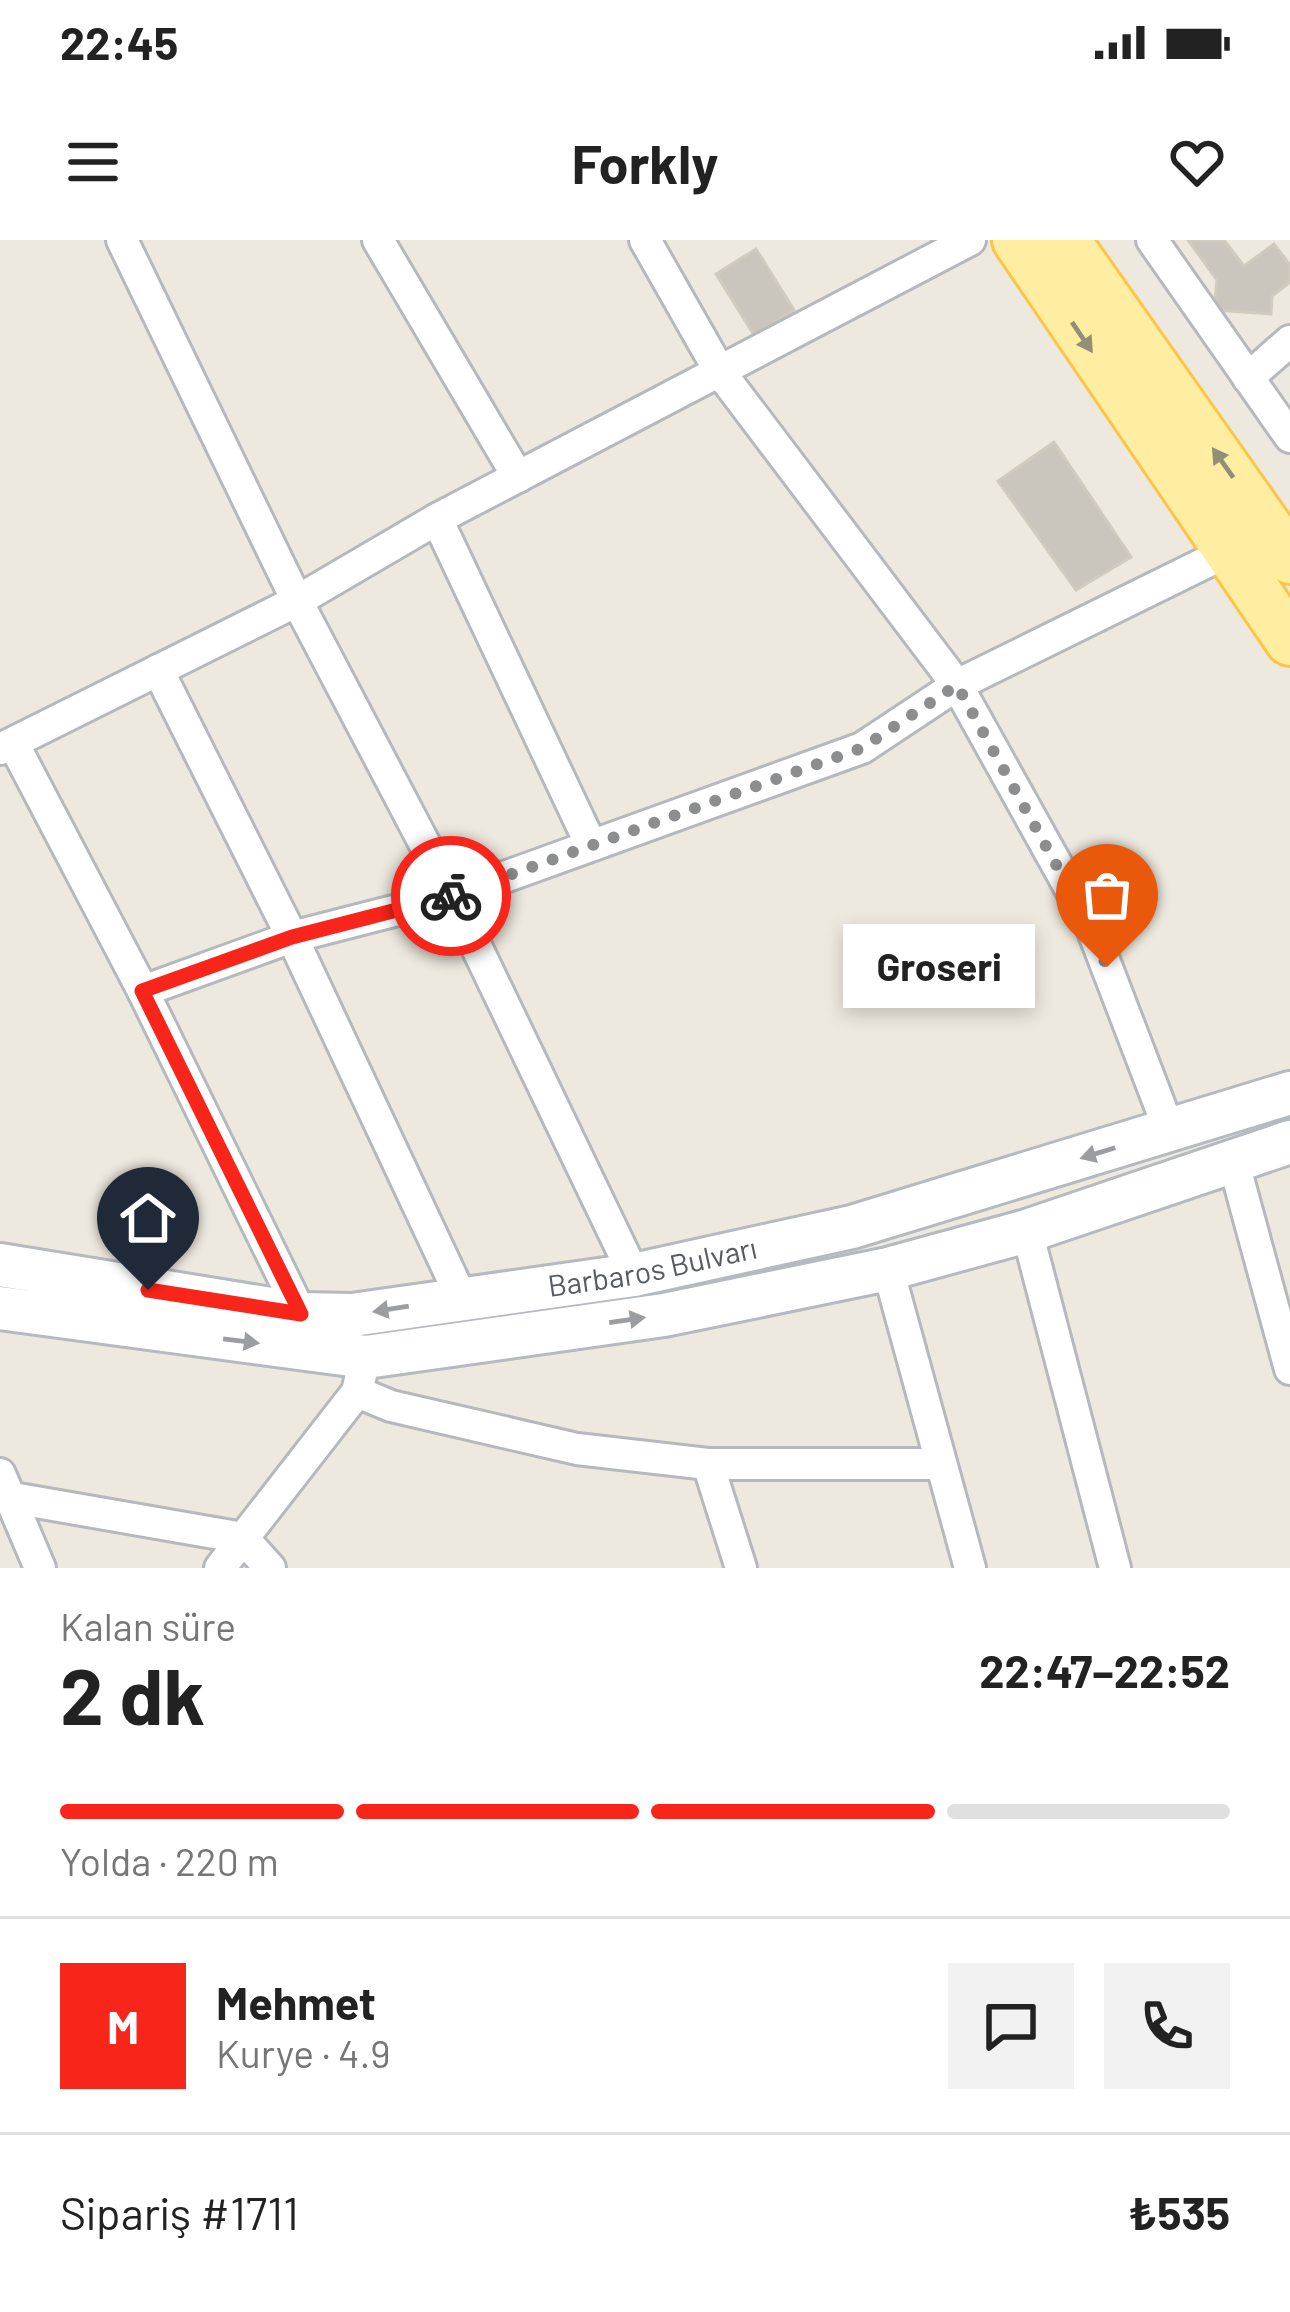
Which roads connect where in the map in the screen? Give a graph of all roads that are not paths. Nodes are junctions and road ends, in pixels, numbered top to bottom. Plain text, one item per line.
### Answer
1 (122, 240) edge
2 (378, 240) edge
3 (645, 240) edge
4 (970, 240) edge
5 (1017, 240) edge
6 (1065, 240) edge
7 (1152, 240) edge
8 (1290, 341) edge
9 (720, 371) junction
10 (1248, 378) junction
11 (1290, 437) edge
12 (518, 477) junction
13 (437, 519) junction
14 (1227, 552) junction
15 (1290, 559) edge
16 (297, 601) junction
17 (1290, 641) edge
18 (158, 670) junction
19 (957, 685) junction
20 (7, 746) edge
21 (591, 845) junction
22 (452, 896) junction
23 (292, 937) junction
24 (142, 991) junction
25 (1290, 1093) edge
26 (1170, 1132) junction
27 (1290, 1142) edge
28 (1233, 1160) junction
29 (1027, 1231) junction
30 (0, 1265) edge
31 (888, 1269) junction
32 (634, 1275) junction
33 (462, 1299) junction
34 (0, 1308) edge
35 (301, 1314) junction
36 (1290, 1369) edge
37 (361, 1374) junction
38 (708, 1464) junction
39 (941, 1464) junction
40 (4, 1486) edge
41 (11, 1537) edge
42 (243, 1538) junction
43 (40, 1568) edge
44 (220, 1568) edge
45 (271, 1568) edge
46 (741, 1568) edge
47 (970, 1568) edge
48 (1115, 1568) edge

1 - 16 street
2 - 12 street
3 - 9 street
4 - 9 street
5 -> 14 main road
15 -> 6 main road
7 - 10 street
8 - 10 street
9 - 12 street
9 - 19 street
10 - 11 street
12 - 13 street
13 - 16 street
13 - 21 street
14 - 17 main road
14 - 19 street
16 - 18 street
16 - 22 street
18 - 20 street
18 - 23 street
19 - 21 street
19 - 26 street
20 - 24 street
21 - 22 street
22 - 23 street
22 - 32 street
23 - 24 street
23 - 33 street
24 - 35 street
25 - 26 street, Barbaros Bulvarı
26 -> 32 street, Barbaros Bulvarı
27 - 28 street, Barbaros Bulvarı
28 - 29 street, Barbaros Bulvarı
28 - 36 street
29 - 31 street, Barbaros Bulvarı
29 - 48 street
30 - 35 street, Barbaros Bulvarı
37 -> 31 street, Barbaros Bulvarı
31 - 39 street
32 - 33 street, Barbaros Bulvarı
33 -> 35 street, Barbaros Bulvarı
34 -> 37 street, Barbaros Bulvarı
37 - 38 street
37 - 42 street
38 - 39 street
38 - 46 street
39 - 47 street
40 - 41 street
40 - 42 street
41 - 43 street
42 - 44 street
42 - 45 street

